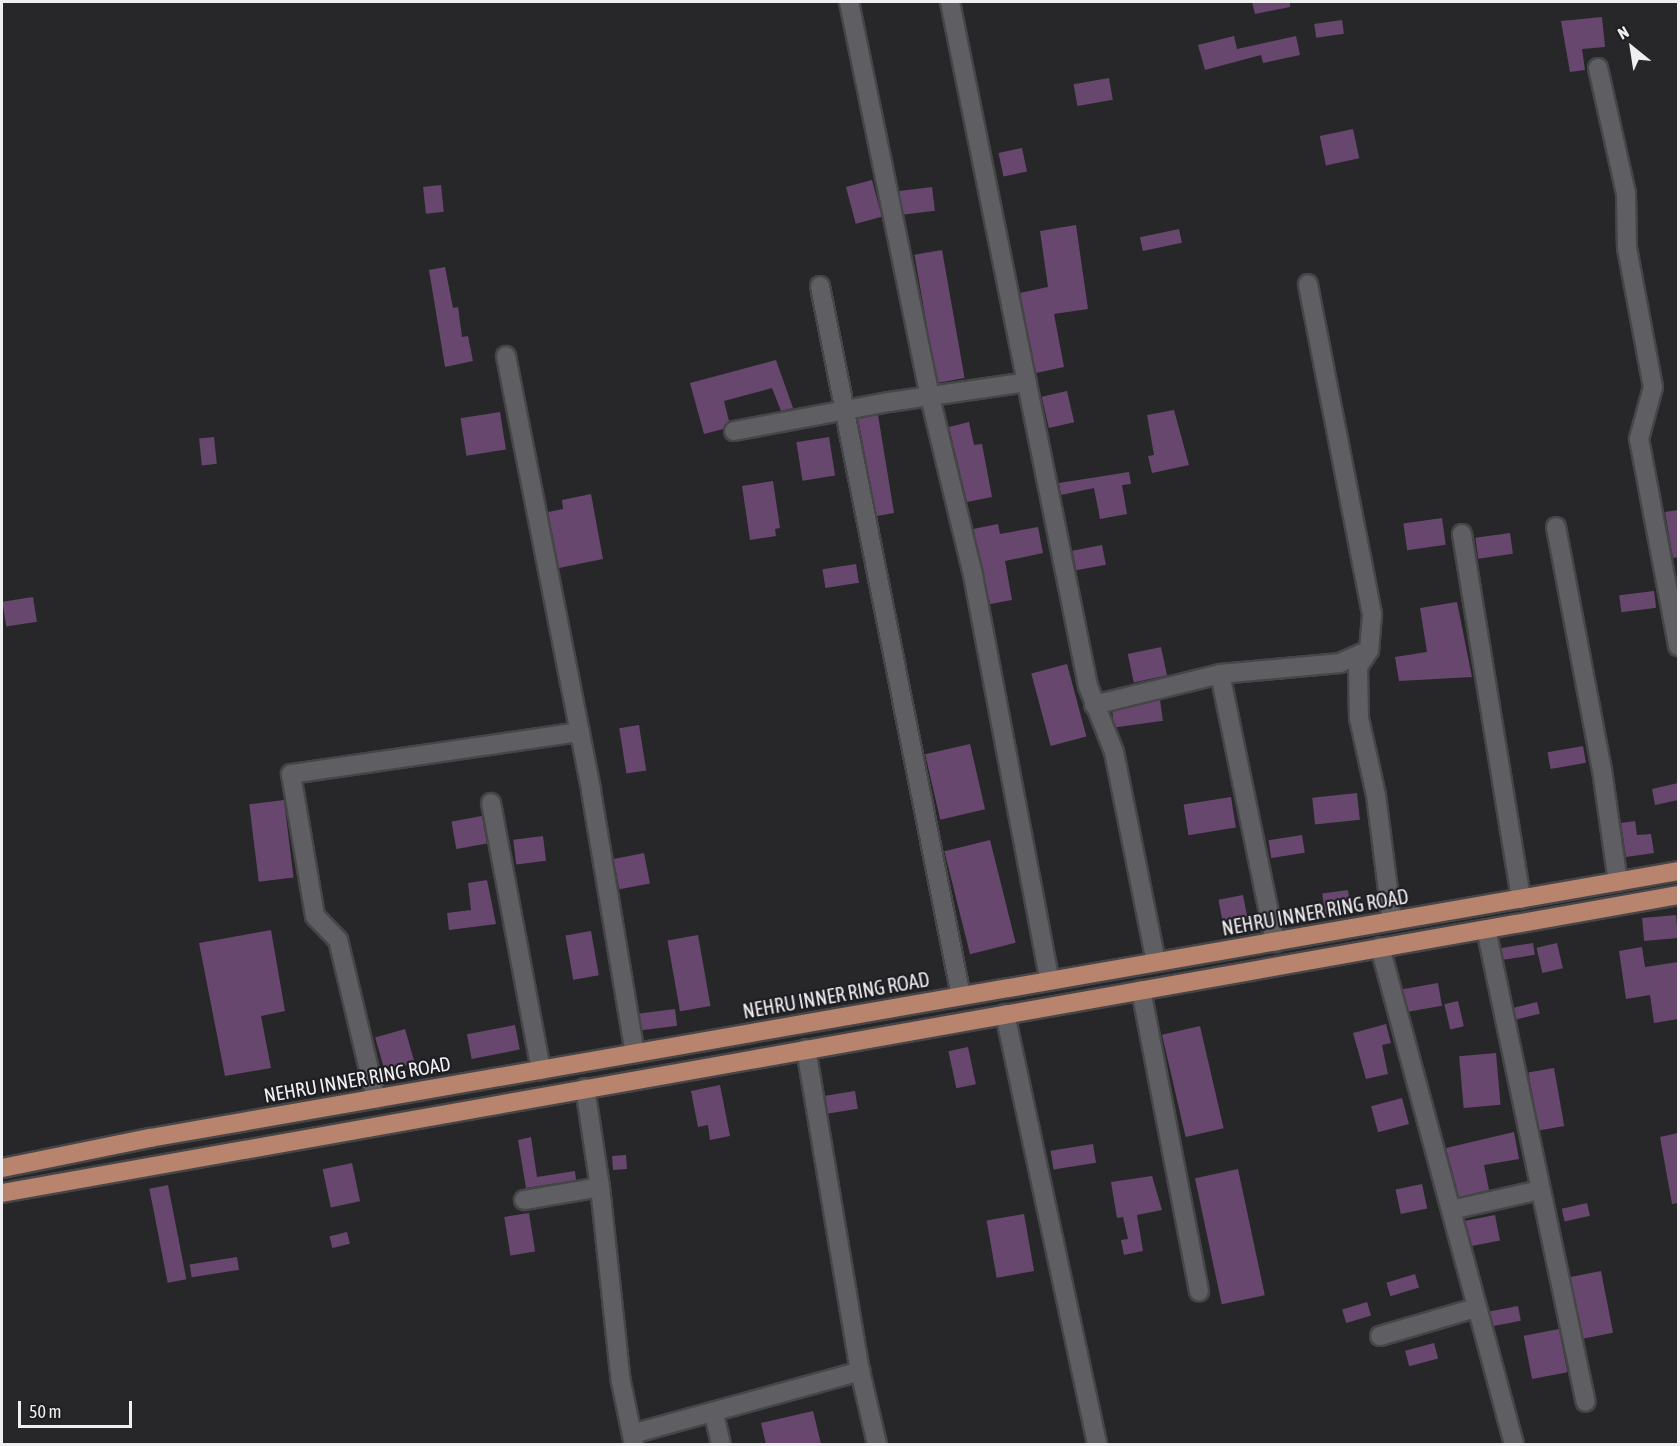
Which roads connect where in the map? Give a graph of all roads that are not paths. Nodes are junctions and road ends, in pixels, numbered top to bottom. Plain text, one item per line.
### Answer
1 (849, 2) edge
2 (950, 2) edge
3 (1598, 68) dead end
4 (1308, 284) dead end
5 (820, 286) dead end
6 (506, 356) dead end
7 (1027, 382) junction
8 (930, 397) junction
9 (844, 412) junction
10 (734, 431) dead end
11 (1556, 526) dead end
12 (1462, 534) dead end
13 (1678, 646) edge
14 (1369, 650) junction
15 (1220, 674) junction
16 (1094, 705) junction
17 (580, 732) junction
18 (491, 803) dead end
19 (1678, 871) edge
20 (1618, 882) junction
21 (1678, 895) edge
22 (1521, 899) junction
23 (1392, 921) junction
24 (1486, 929) junction
25 (1275, 942) junction
26 (1380, 948) junction
27 (1156, 962) junction
28 (1050, 981) junction
29 (1141, 990) junction
30 (961, 996) junction
31 (1005, 1014) junction
32 (806, 1049) junction
33 (636, 1053) junction
34 (541, 1070) junction
35 (585, 1088) junction
36 (376, 1099) junction
37 (2, 1168) edge
38 (600, 1187) junction
39 (1540, 1191) junction
40 (2, 1193) edge
41 (524, 1200) dead end
42 (1451, 1210) junction
43 (1199, 1291) dead end
44 (1475, 1308) junction
45 (1380, 1336) dead end
46 (860, 1371) junction
47 (1586, 1402) dead end
48 (714, 1414) junction
49 (633, 1439) edge
50 (721, 1444) edge
51 (877, 1444) edge
52 (1097, 1444) edge
53 (1514, 1444) edge

1 - 8 street
2 - 7 street
3 - 13 street
4 - 14 street
5 - 9 street
6 - 17 street
7 - 8 street
7 - 16 street
8 - 9 street
8 - 28 street
9 - 10 street
9 - 30 street
11 - 20 street
12 - 22 street
14 - 15 street
14 - 23 street
15 - 16 street
15 - 25 street
16 - 27 street
17 - 33 street
17 - 36 street
18 - 34 street
19 - 20 main road, NEHRU INNER RING ROAD
20 - 22 main road, NEHRU INNER RING ROAD
21 - 24 main road
22 - 23 main road, NEHRU INNER RING ROAD
23 - 25 main road, NEHRU INNER RING ROAD
24 - 26 main road
24 - 39 street
25 - 27 main road, NEHRU INNER RING ROAD
26 - 29 main road
26 - 42 street
27 - 28 main road, NEHRU INNER RING ROAD
28 - 30 main road, NEHRU INNER RING ROAD
29 - 31 main road
29 - 43 street
30 - 33 main road, NEHRU INNER RING ROAD
31 - 32 main road
31 - 52 street
32 - 35 main road
32 - 46 street
33 - 34 main road, NEHRU INNER RING ROAD
34 - 36 main road, NEHRU INNER RING ROAD
35 - 38 street
35 - 40 main road
36 - 37 main road, NEHRU INNER RING ROAD
38 - 41 street
38 - 49 street
39 - 42 street
39 - 47 street
42 - 44 street
44 - 45 street
44 - 53 street
46 - 48 street
46 - 51 street
48 - 49 street
48 - 50 street

